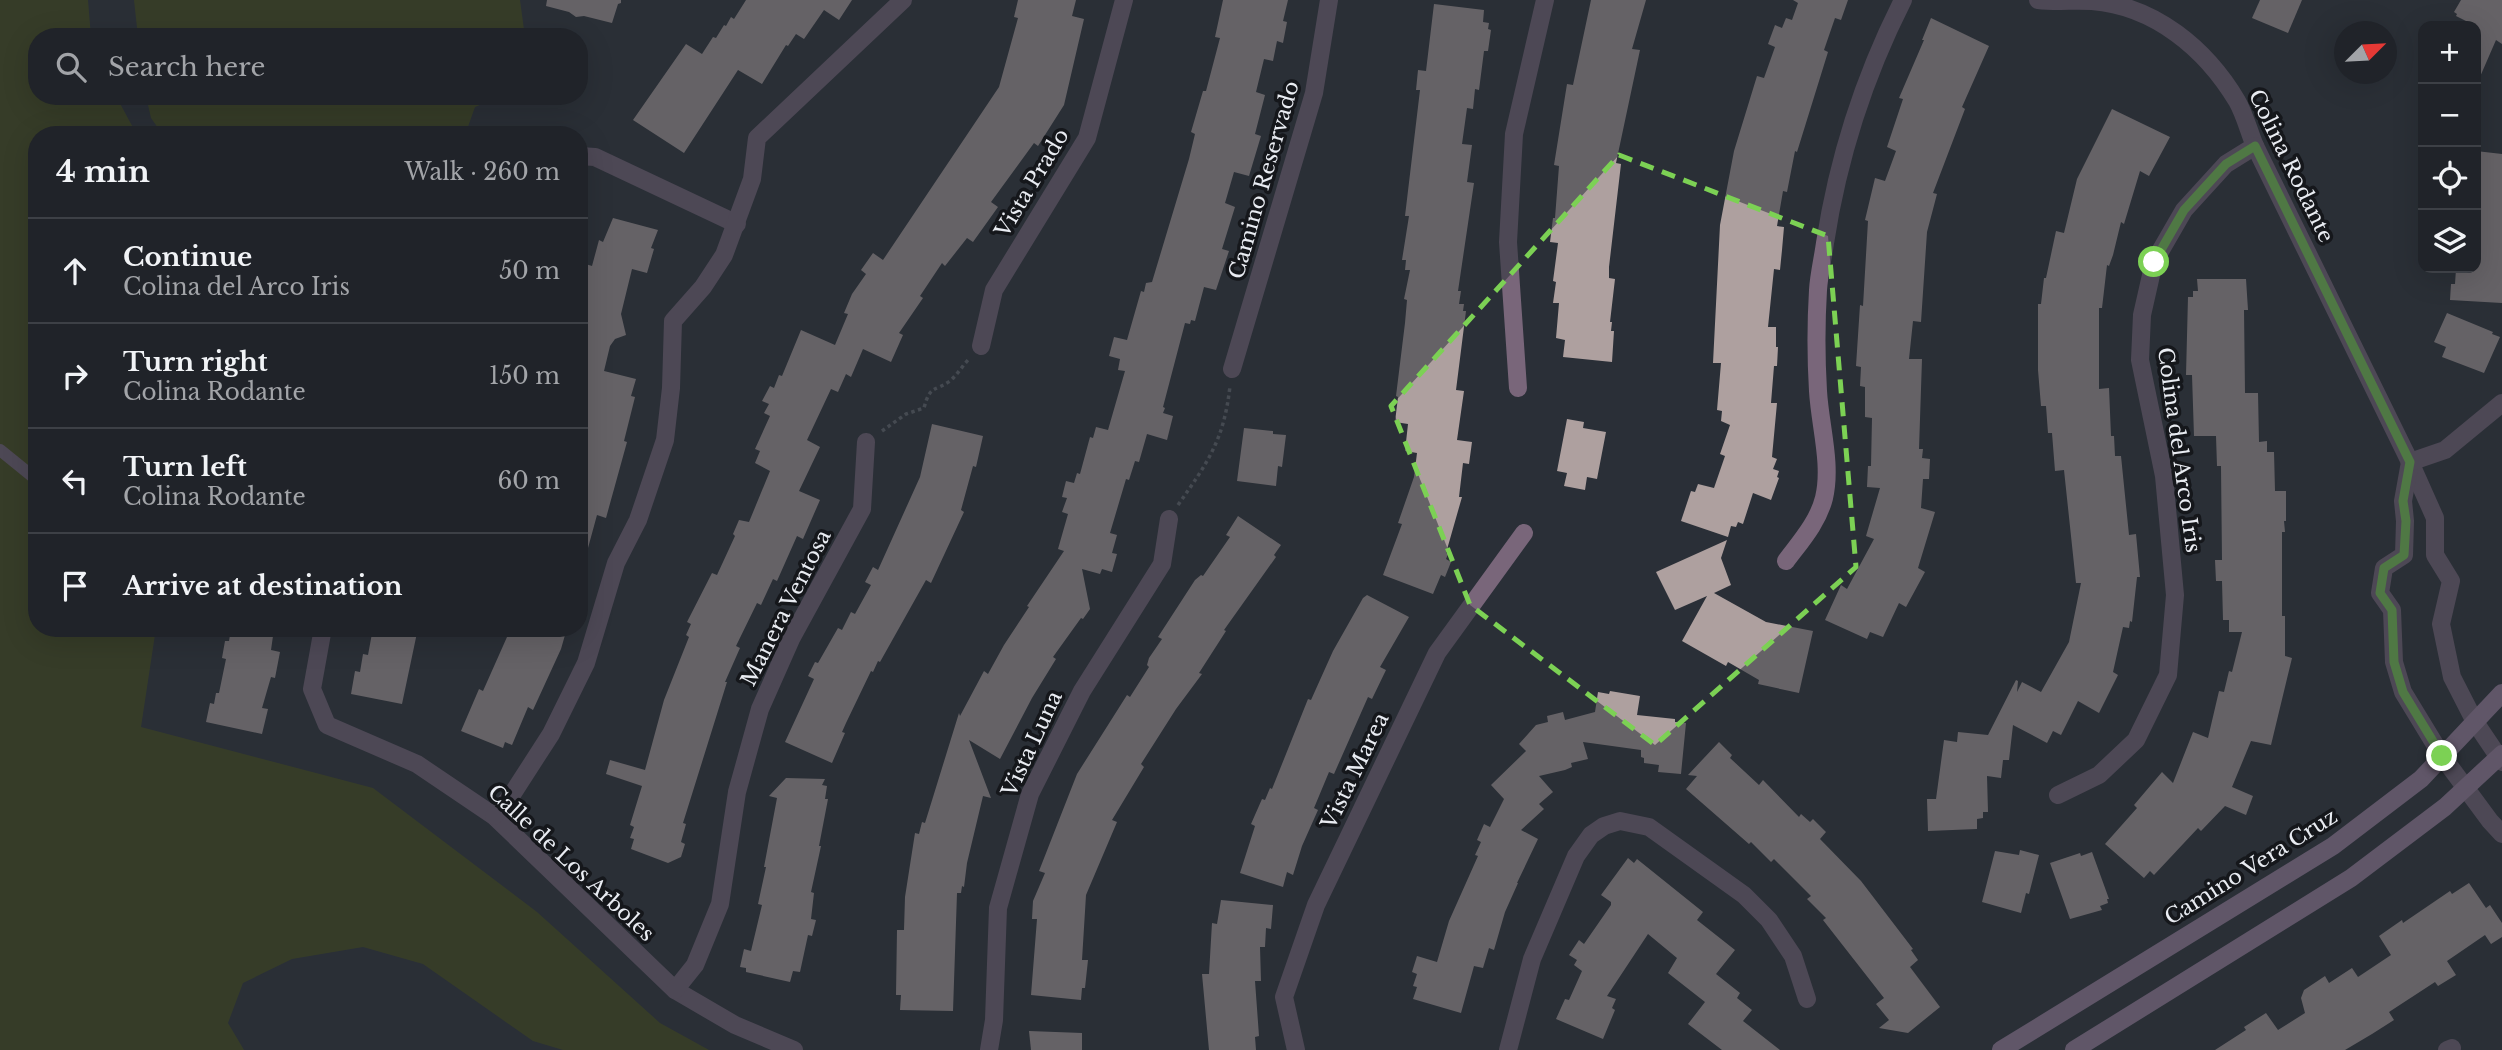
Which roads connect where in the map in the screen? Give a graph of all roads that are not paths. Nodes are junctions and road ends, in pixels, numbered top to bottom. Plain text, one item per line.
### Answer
1 (903, 0) edge
2 (1124, 0) edge
3 (1329, 0) edge
4 (1545, 0) edge
5 (1903, 0) edge
6 (2038, 0) edge
7 (2255, 146) junction
8 (588, 157) edge
9 (737, 225) junction
10 (981, 346) road end
11 (1232, 369) road end
12 (1518, 388) dead end
13 (2502, 403) edge
14 (866, 442) road end
15 (0, 450) edge
16 (2410, 462) junction
17 (28, 473) edge
18 (1169, 519) road end
19 (1524, 533) dead end
20 (2404, 555) junction
21 (2434, 555) junction
22 (1786, 561) dead end
23 (321, 637) edge
24 (2502, 693) edge
25 (2475, 722) junction
26 (2442, 756) junction
27 (2501, 758) edge
28 (2465, 788) junction
29 (2058, 795) dead end
30 (494, 816) junction
31 (2502, 834) edge
32 (675, 990) junction
33 (1807, 999) dead end
34 (794, 1050) edge
35 (989, 1050) edge
36 (1296, 1050) edge
37 (1508, 1050) edge
38 (2001, 1050) edge
39 (2074, 1050) edge

1 - 9 street
2 - 10 street, Vista Prado
3 - 11 street, Camino Reservado
4 - 12 street
5 - 22 street
6 - 7 street, Colina Rodante
7 - 16 street, Colina Rodante
7 - 29 street, Colina del Arco Iris
8 - 9 street
9 - 30 street
13 - 16 street
14 - 32 street, Manera Ventosa
15 - 17 lane
16 - 20 street
16 - 21 street, Colina Rodante
18 - 35 street, Vista Luna
19 - 36 street, Vista Marea
20 - 21 street
20 - 26 street
21 - 25 street, Colina Rodante
23 - 30 street, Calle de Los Arboles
24 - 25 main road, Camino Vera Cruz
25 - 26 main road, Camino Vera Cruz
25 - 27 street, Colina Rodante
26 - 28 street
26 - 38 main road, Camino Vera Cruz
27 - 28 main road
28 - 31 street
28 - 39 main road
30 - 32 street, Calle de Los Arboles
32 - 34 street, Calle de Los Arboles
33 - 37 street

